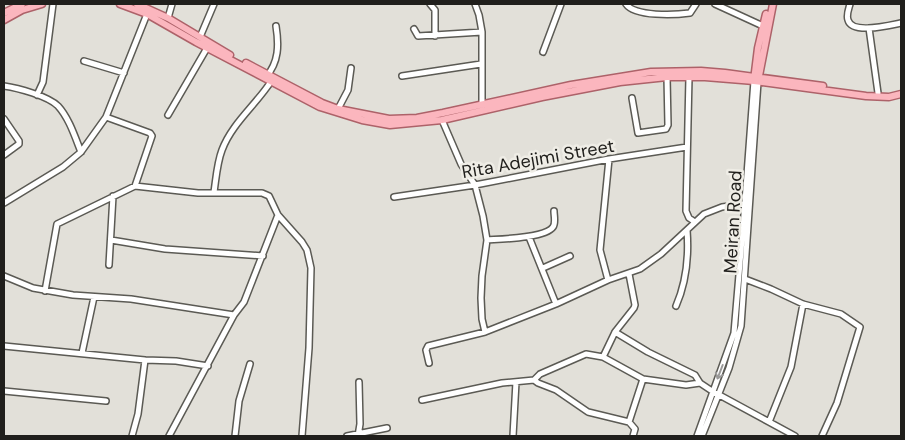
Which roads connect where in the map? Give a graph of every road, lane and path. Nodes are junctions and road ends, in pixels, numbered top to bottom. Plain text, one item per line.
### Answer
1 (22, 4) edge
2 (42, 4) edge
3 (53, 4) edge
4 (120, 4) edge
5 (137, 4) edge
6 (172, 4) edge
7 (214, 4) edge
8 (430, 4) edge
9 (475, 4) edge
10 (561, 4) edge
11 (626, 4) edge
12 (696, 4) edge
13 (715, 4) edge
14 (769, 4) edge
15 (773, 4) edge
16 (850, 4) edge
17 (4, 13) edge
18 (147, 14) junction
19 (168, 18) junction
20 (4, 20) edge
21 (901, 23) edge
22 (276, 26) dead end
23 (763, 26) junction
24 (869, 28) junction
25 (414, 29) dead end
26 (482, 32) junction
27 (435, 36) junction
28 (200, 37) junction
29 (207, 48) junction
30 (761, 49) junction
31 (543, 52) dead end
32 (84, 61) dead end
33 (481, 64) junction
34 (351, 68) dead end
35 (124, 73) junction
36 (402, 76) dead end
37 (667, 77) junction
38 (689, 77) junction
39 (270, 78) junction
40 (756, 79) junction
41 (4, 86) edge
42 (901, 92) edge
43 (878, 93) junction
44 (37, 95) junction
45 (632, 98) dead end
46 (482, 105) junction
47 (334, 109) junction
48 (474, 110) junction
49 (753, 114) junction
50 (168, 115) dead end
51 (106, 116) junction
52 (4, 119) edge
53 (442, 120) junction
54 (687, 147) junction
55 (81, 152) junction
56 (4, 155) edge
57 (609, 159) junction
58 (475, 184) junction
59 (135, 186) junction
60 (214, 192) junction
61 (113, 196) junction
62 (394, 197) dead end
63 (4, 203) edge
64 (744, 204) junction
65 (554, 211) dead end
66 (278, 215) junction
67 (695, 222) junction
68 (687, 230) junction
69 (529, 237) junction
70 (111, 240) junction
71 (487, 240) junction
72 (263, 256) junction
73 (570, 256) dead end
74 (109, 265) dead end
75 (543, 268) junction
76 (629, 274) junction
77 (4, 276) edge
78 (745, 279) junction
79 (608, 280) junction
80 (45, 290) junction
81 (94, 296) junction
82 (556, 304) junction
83 (803, 304) junction
84 (676, 306) dead end
85 (234, 315) junction
86 (485, 332) junction
87 (615, 332) junction
88 (4, 346) edge
89 (82, 353) junction
90 (602, 357) junction
91 (145, 360) junction
92 (429, 363) dead end
93 (250, 364) dead end
94 (208, 366) junction
95 (643, 378) junction
96 (534, 380) junction
97 (359, 382) dead end
98 (516, 382) junction
99 (700, 383) junction
100 (4, 391) edge
101 (715, 392) junction
102 (422, 400) dead end
103 (106, 402) dead end
104 (629, 422) junction
105 (769, 422) junction
106 (387, 428) dead end
107 (358, 435) edge
108 (132, 436) edge
109 (169, 436) edge
110 (235, 436) edge
111 (302, 436) edge
112 (347, 436) edge
113 (513, 436) edge
114 (633, 436) edge
115 (697, 436) edge
116 (702, 436) edge
117 (795, 436) edge
118 (822, 436) edge

1 - 17 main road
2 - 20 main road
3 - 44 street
4 - 18 main road
5 - 19 main road
6 - 19 street
7 - 28 street
8 - 27 street
9 - 26 street
10 - 31 street
11 - 12 street
13 - 23 street
14 - 23 main road, Meiran Road
15 - 30 main road, Meiran Road
16 - 24 street
18 - 29 main road
18 - 35 street
19 - 28 main road
21 - 24 street
22 - 39 street
23 - 30 main road, Meiran Road
24 - 43 street
25 - 27 street
26 - 27 street
26 - 33 street
28 - 39 main road
29 - 39 main road
29 - 50 street
30 - 40 main road, Meiran Road
32 - 35 street
33 - 36 street
33 - 46 street
34 - 47 street
35 - 51 street
37 - 38 main road
37 - 45 street
37 - 48 main road
38 - 40 main road
38 - 54 street
39 - 47 main road
39 - 60 street
40 - 42 main road
40 - 43 main road
40 - 46 main road
40 - 49 street, Meiran Road
41 - 44 street
42 - 43 main road
44 - 55 street
46 - 48 main road
47 - 48 main road
47 - 53 main road
48 - 53 main road
49 - 64 street, Meiran Road
49 - 78 street, Meiran Road
51 - 55 street
51 - 59 street
52 - 56 street
53 - 58 street
54 - 57 street, Rita Adejimi Street
54 - 67 street
55 - 63 street
57 - 58 street, Rita Adejimi Street
57 - 79 street
58 - 62 street, Rita Adejimi Street
58 - 71 street
59 - 60 street
59 - 61 street
60 - 66 street
61 - 70 street
61 - 80 street
64 - 67 street
64 -> 101 street, Meiran Road
65 - 69 street
66 - 72 street
66 - 111 street
67 - 68 street
68 - 76 street
68 - 84 street
69 - 71 street
69 - 75 street
70 - 72 street
70 - 74 street
71 - 86 street
72 - 85 street
73 - 75 street
75 - 82 street
76 - 79 street
76 - 87 street
77 - 80 street
78 - 83 street
78 - 101 street, Meiran Road
79 - 82 street
80 - 81 street
81 - 85 street
81 - 89 street
82 - 86 street
83 - 105 street
83 - 118 street
85 - 94 street
86 - 92 street
87 - 90 street
87 - 99 street
88 - 89 street
89 - 91 street
90 - 95 street
90 - 96 street
91 - 94 street
91 - 108 street
93 - 110 street
94 - 109 street
95 - 99 street
95 - 104 street
96 - 98 street
96 - 104 street
97 - 107 street
98 - 102 street
98 - 113 street
99 - 101 street
100 - 103 street
101 - 105 street
101 - 115 street, Meiran Road
101 - 116 street, Meiran Road
104 - 114 street
105 - 117 street
106 - 107 street
107 - 112 street

